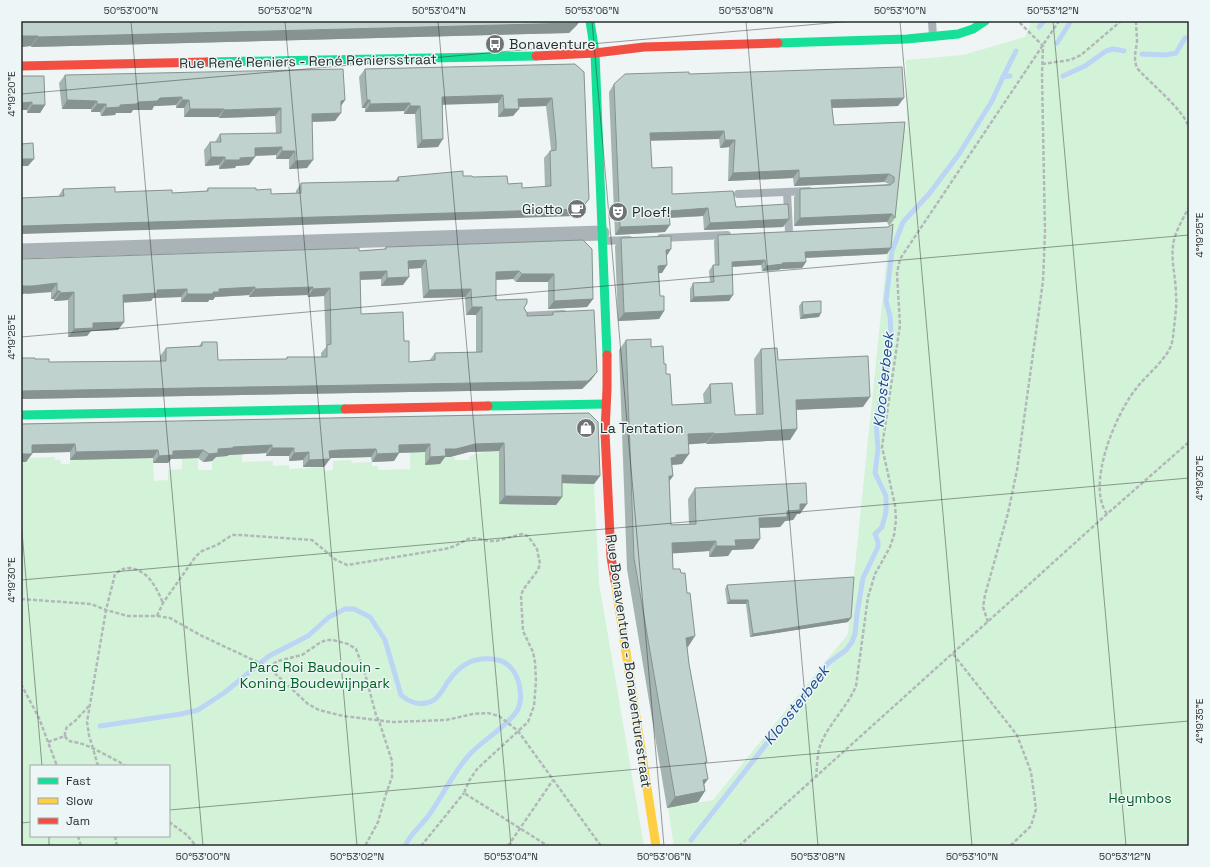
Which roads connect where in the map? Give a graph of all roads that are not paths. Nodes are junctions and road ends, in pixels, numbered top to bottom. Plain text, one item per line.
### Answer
1 (590, 21) edge
2 (932, 21) edge
3 (986, 21) edge
4 (933, 37) junction
5 (595, 53) junction
6 (21, 66) edge
7 (817, 190) edge
8 (787, 192) junction
9 (738, 194) dead end
10 (789, 232) edge
11 (734, 235) edge
12 (602, 237) junction
13 (656, 238) edge
14 (641, 239) edge
15 (21, 251) edge
16 (568, 314) edge
17 (524, 316) edge
18 (606, 404) junction
19 (21, 415) edge
20 (656, 846) edge

1 - 5 street, Rue Bonaventure - Bonaventurestraat
2 - 4 lane
3 - 4 street, Rue René Reniers - René Reniersstraat
4 - 5 street, Rue René Reniers - René Reniersstraat
5 - 6 street, Rue René Reniers - René Reniersstraat
5 - 12 street, Rue Bonaventure - Bonaventurestraat
7 - 8 lane
8 - 9 lane
8 - 10 lane
11 - 13 lane
12 - 14 lane
12 - 15 street
12 - 18 street, Rue Bonaventure - Bonaventurestraat
16 - 17 lane
18 - 19 street
18 - 20 street, Rue Bonaventure - Bonaventurestraat

